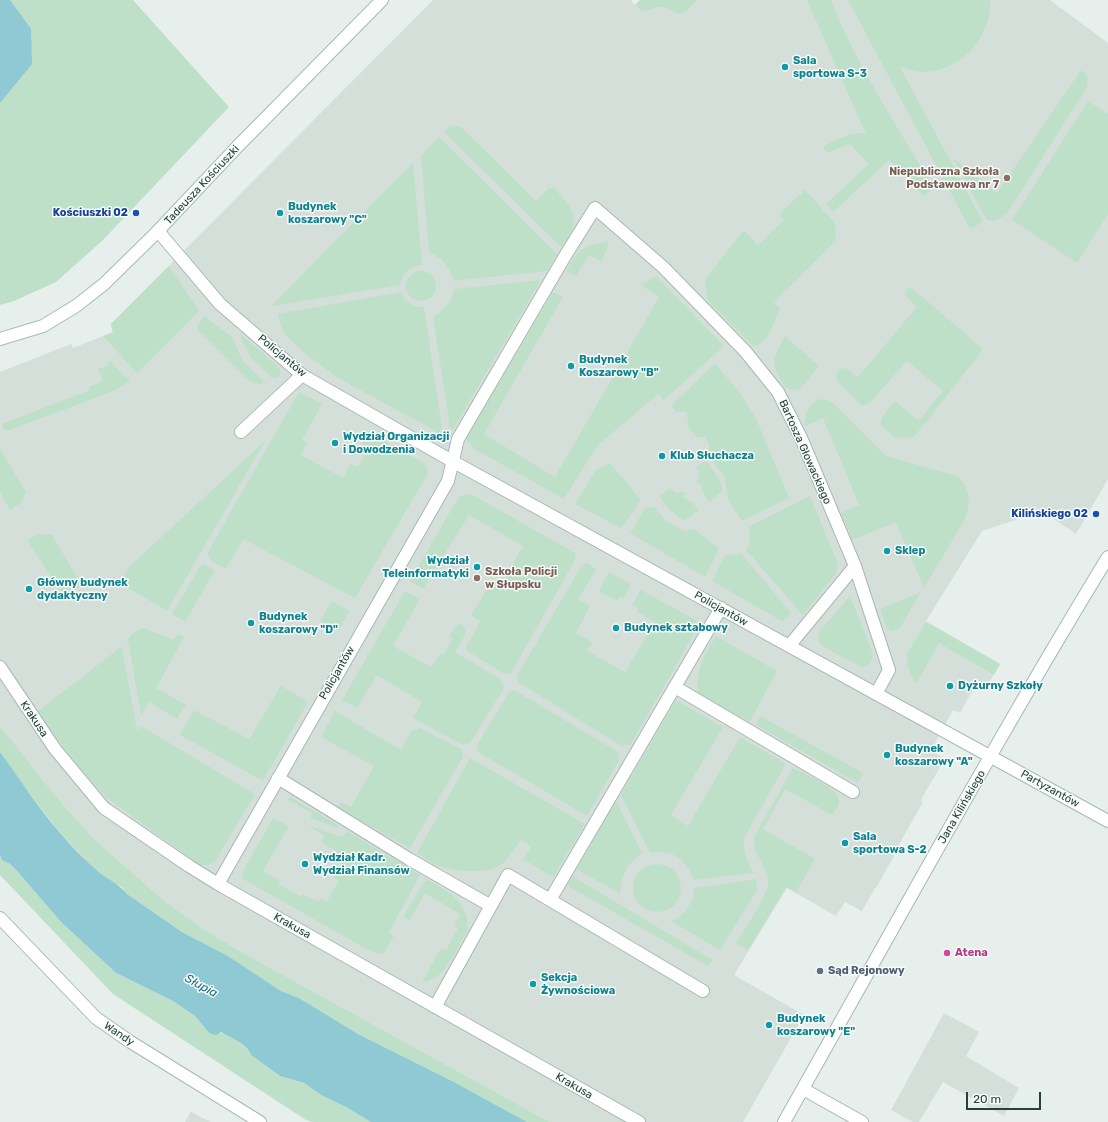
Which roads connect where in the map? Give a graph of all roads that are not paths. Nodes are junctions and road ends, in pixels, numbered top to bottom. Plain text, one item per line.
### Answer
1 (382, 0) edge
2 (158, 231) junction
3 (0, 339) edge
4 (302, 375) junction
5 (241, 432) dead end
6 (452, 461) junction
7 (1108, 557) edge
8 (856, 566) junction
9 (721, 608) junction
10 (789, 646) junction
11 (0, 667) edge
12 (675, 687) junction
13 (876, 694) junction
14 (991, 756) junction
15 (278, 778) junction
16 (853, 792) dead end
17 (1108, 821) edge
18 (218, 884) junction
19 (550, 900) junction
20 (491, 906) junction
21 (0, 918) edge
22 (703, 991) dead end
23 (435, 1007) junction
24 (803, 1089) junction
25 (260, 1122) edge
26 (639, 1122) edge
27 (784, 1122) edge
28 (862, 1122) edge

1 - 2 street, Tadeusza Kościuszki
2 - 3 street, Tadeusza Kościuszki
2 - 4 street, Policjantów
4 - 5 street
4 - 6 street, Policjantów
6 - 8 street, Bartosza Głowackiego
6 - 9 street, Policjantów
6 - 15 street, Policjantów
7 - 14 street, Jana Kilińskiego
8 - 10 street
8 - 13 street, Bartosza Głowackiego
9 - 10 street, Policjantów
9 - 12 street
10 - 13 street, Policjantów
11 - 18 street, Krakusa
12 - 16 street
12 - 19 street
13 - 14 street, Policjantów
14 - 17 street, Partyzantów
14 - 24 street, Jana Kilińskiego
15 - 18 street, Policjantów
15 - 20 street
18 - 23 street, Krakusa
19 - 20 street
19 - 22 street
20 - 23 street
21 - 25 street, Wandy
23 - 26 street, Krakusa
24 - 27 street, Jana Kilińskiego
24 - 28 street

